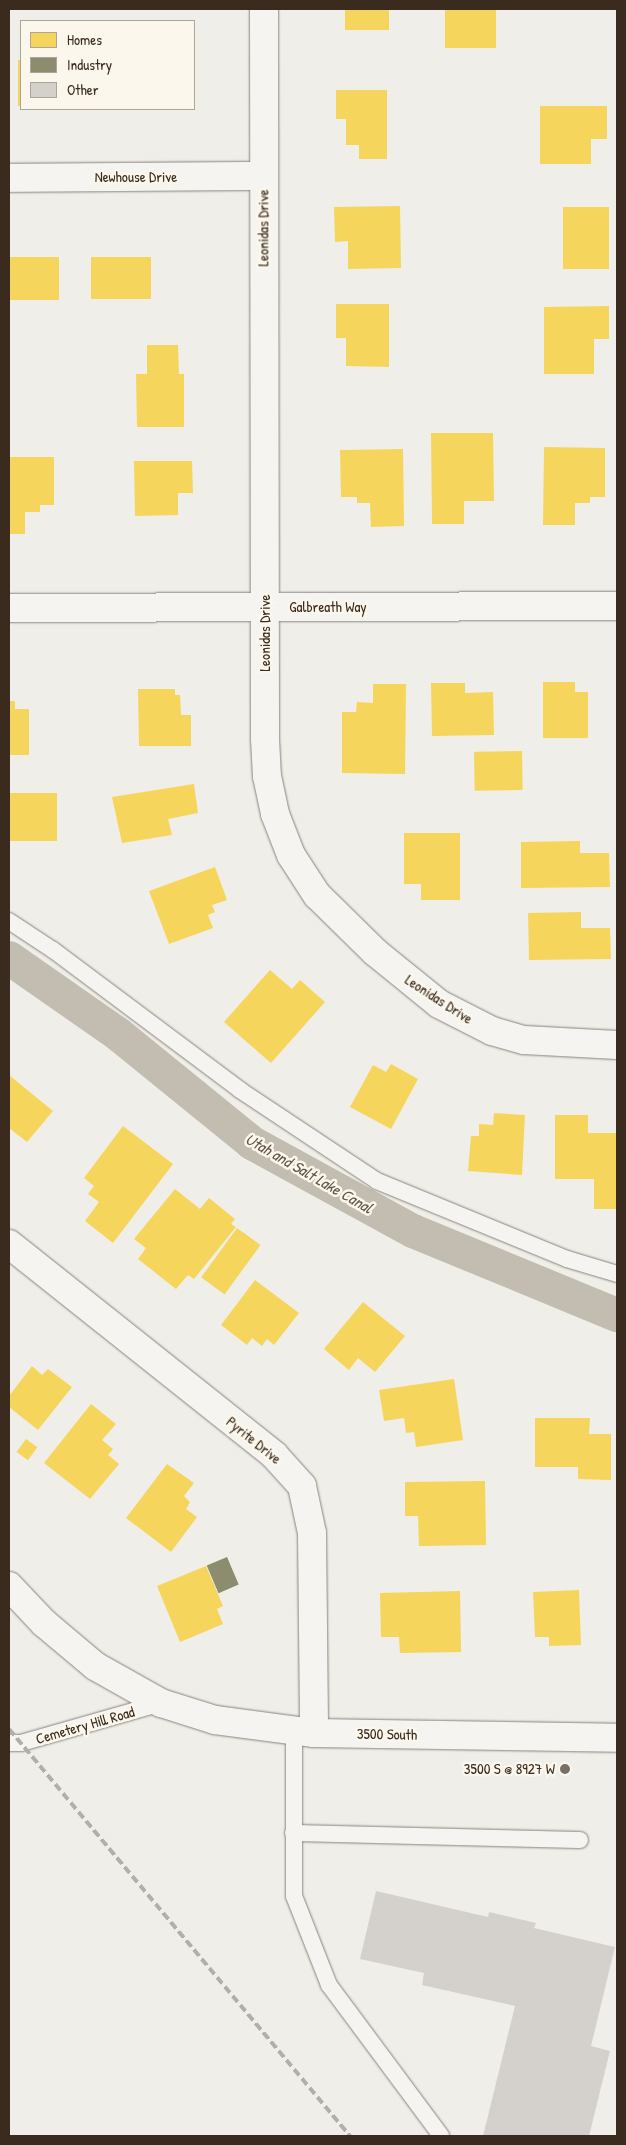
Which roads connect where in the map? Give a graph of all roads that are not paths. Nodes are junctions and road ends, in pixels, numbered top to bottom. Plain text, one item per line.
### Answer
1 (264, 9) edge
2 (263, 176) junction
3 (9, 178) edge
4 (617, 606) edge
5 (9, 608) edge
6 (265, 608) junction
7 (9, 921) edge
8 (617, 1045) edge
9 (9, 1244) edge
10 (617, 1274) edge
11 (9, 1586) edge
12 (160, 1702) junction
13 (304, 1732) junction
14 (617, 1738) edge
15 (9, 1744) edge
16 (293, 1833) junction
17 (580, 1840) dead end
18 (441, 2136) edge

1 - 2 street, Leonidas Drive
2 - 3 street, Newhouse Drive
2 - 6 street, Leonidas Drive
4 - 6 street, Galbreath Way
5 - 6 street, Galbreath Way
6 - 8 street, Leonidas Drive
7 - 10 lane
9 - 13 street, Pyrite Drive
11 - 12 street, 3500 South
12 - 13 street, 3500 South
12 - 15 lane, Cemetery Hill Road
13 - 14 street, 3500 South
13 - 16 lane
16 - 17 lane
16 - 18 lane

